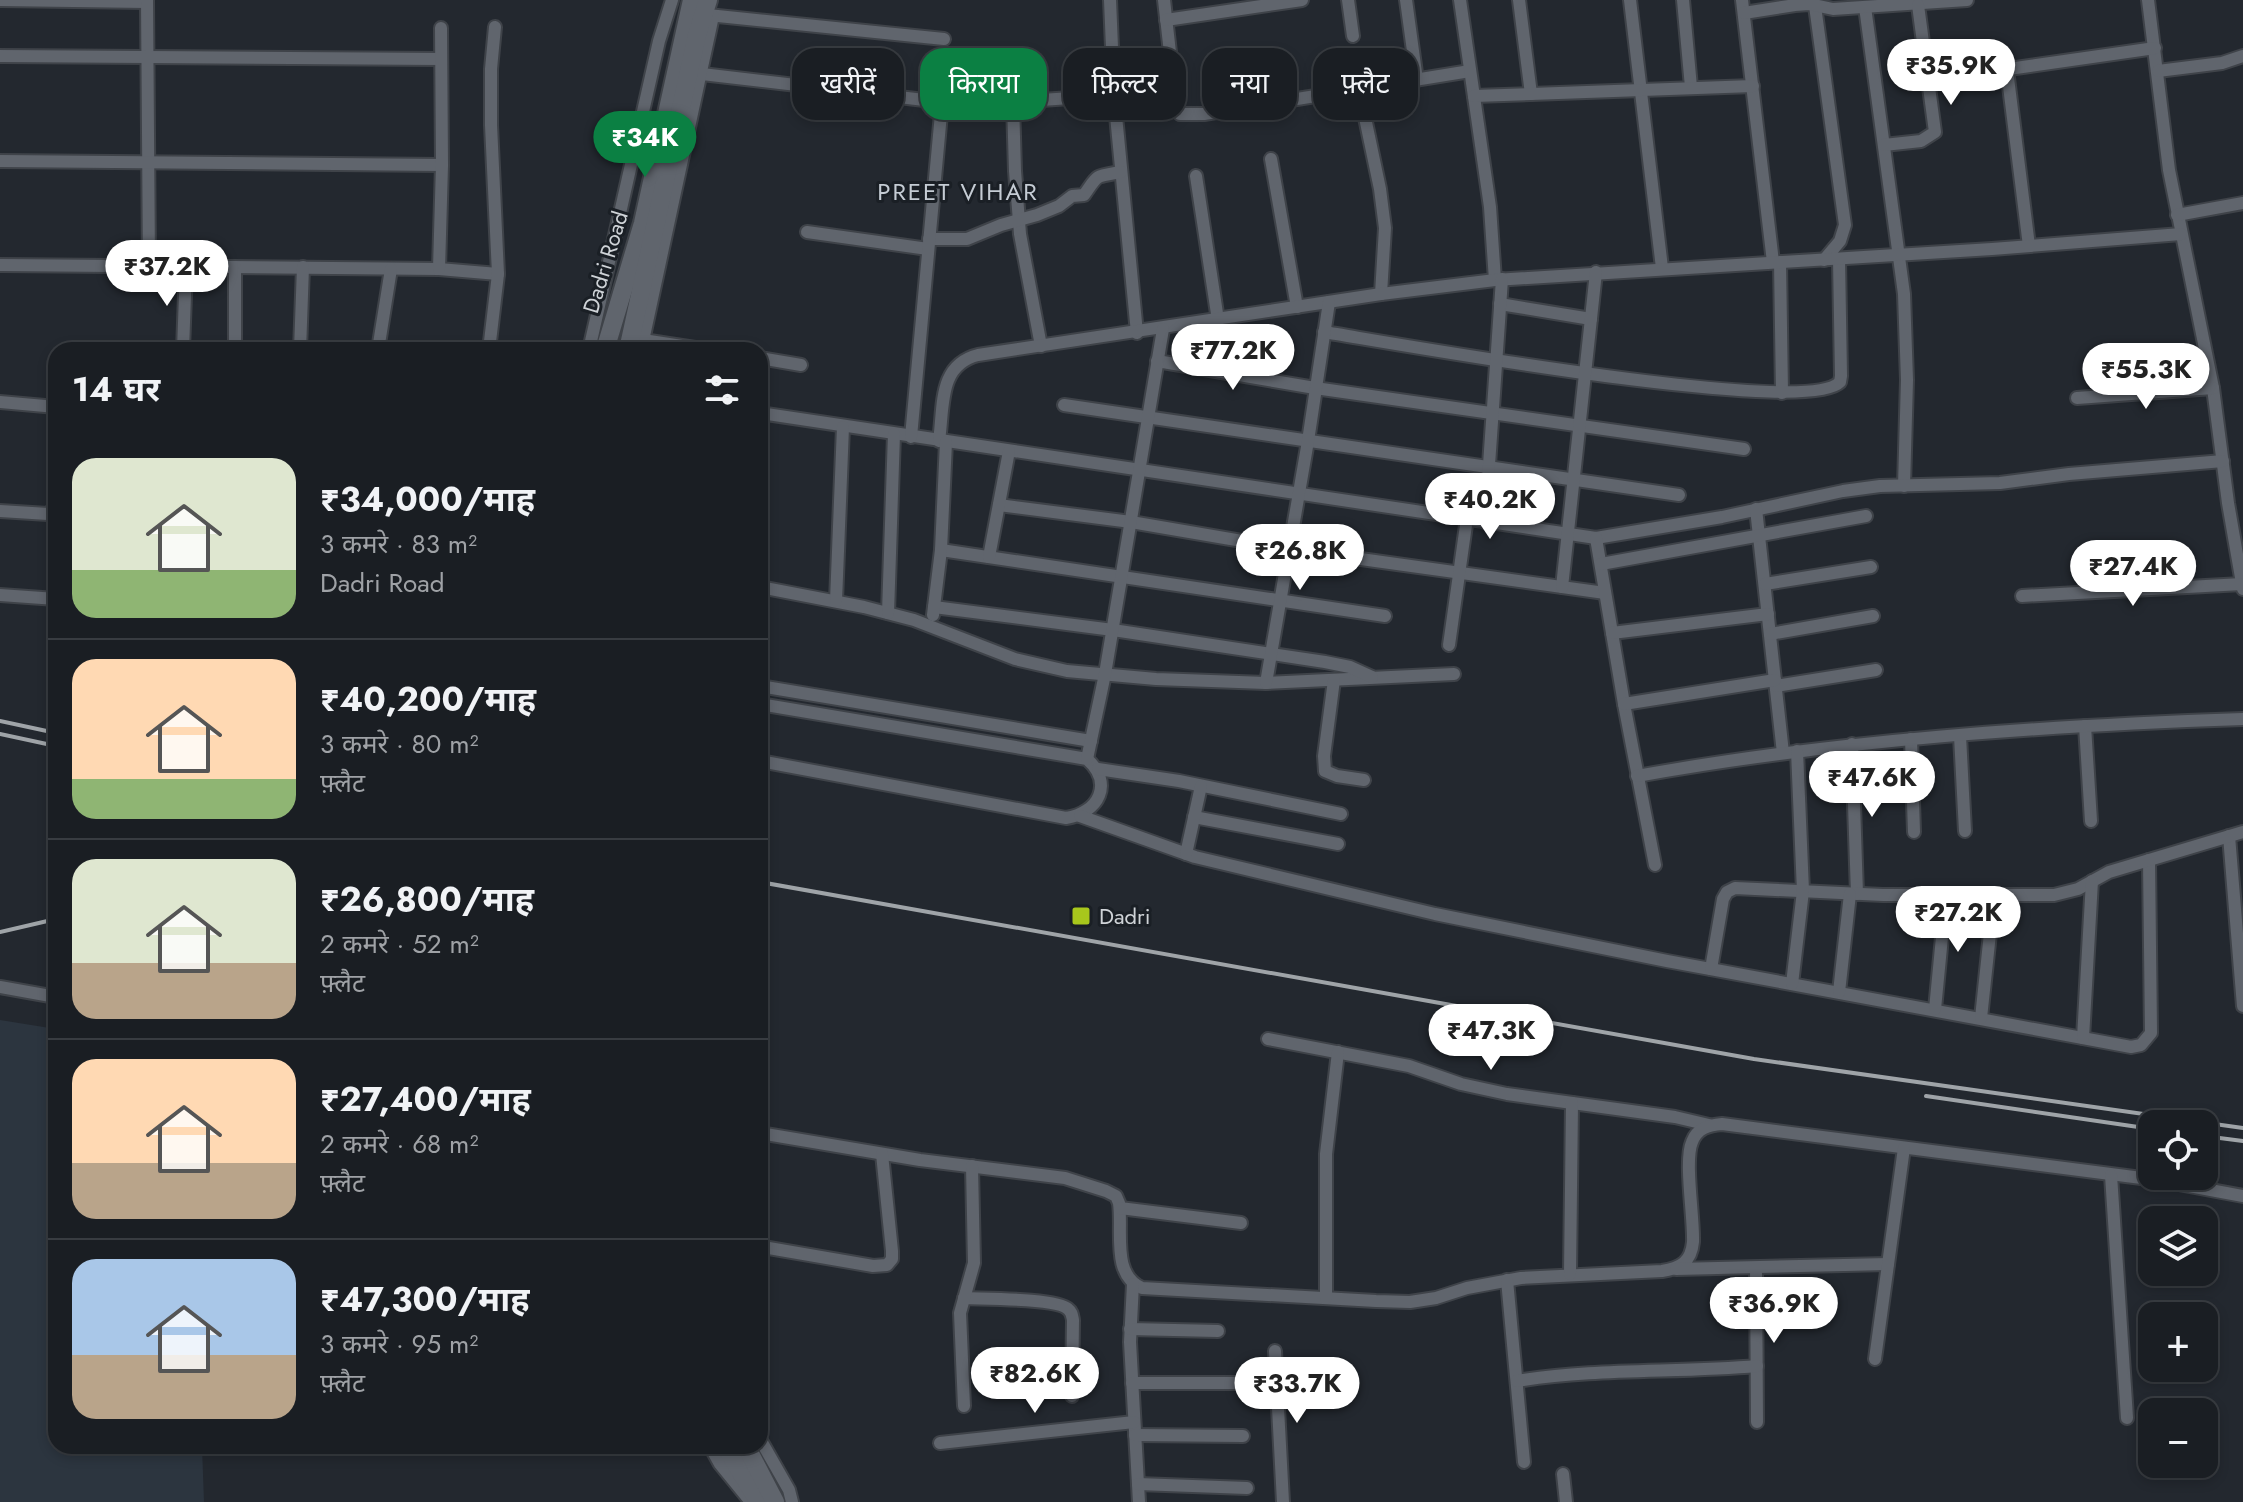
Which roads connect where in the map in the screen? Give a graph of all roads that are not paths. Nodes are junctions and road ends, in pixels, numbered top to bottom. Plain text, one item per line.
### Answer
1 (0, 0) edge
2 (672, 0) edge
3 (692, 0) edge
4 (1110, 0) edge
5 (1164, 0) edge
6 (1302, 0) edge
7 (1348, 0) edge
8 (1406, 0) edge
9 (1460, 0) edge
10 (1519, 0) edge
11 (1630, 0) edge
12 (1683, 0) edge
13 (1967, 0) edge
14 (2148, 0) edge
15 (147, 1) edge
16 (1811, 3) edge
17 (1918, 5) junction
18 (1743, 7) edge
19 (1865, 7) junction
20 (709, 10) edge
21 (1166, 20) junction
22 (495, 27) dead end
23 (441, 28) dead end
24 (1353, 36) dead end
25 (944, 39) dead end
26 (1112, 48) edge
27 (1413, 48) edge
28 (2155, 48) junction
29 (0, 56) edge
30 (2243, 56) edge
31 (148, 57) junction
32 (441, 59) junction
33 (2007, 70) junction
34 (1470, 71) junction
35 (2158, 71) junction
36 (702, 74) junction
37 (1974, 74) dead end
38 (1418, 80) edge
39 (1753, 86) junction
40 (1691, 87) junction
41 (1640, 88) junction
42 (1531, 94) junction
43 (1313, 96) edge
44 (1474, 96) junction
45 (920, 100) edge
46 (940, 120) edge
47 (1014, 120) edge
48 (1116, 120) edge
49 (1365, 120) edge
50 (1884, 145) junction
51 (1271, 159) dead end
52 (0, 161) edge
53 (149, 162) junction
54 (442, 165) junction
55 (1121, 172) junction
56 (1196, 176) dead end
57 (2243, 203) edge
58 (2177, 215) junction
59 (1019, 221) junction
60 (807, 232) dead end
61 (2181, 234) junction
62 (929, 244) junction
63 (2029, 246) junction
64 (1901, 255) junction
65 (1839, 259) junction
66 (1824, 260) junction
67 (1777, 262) junction
68 (0, 265) edge
69 (149, 266) junction
70 (186, 267) junction
71 (235, 267) junction
72 (303, 267) junction
73 (1662, 268) junction
74 (391, 269) junction
75 (439, 269) junction
76 (1596, 272) junction
77 (498, 274) junction
78 (1499, 280) junction
79 (1381, 294) junction
80 (1329, 302) junction
81 (1500, 304) junction
82 (1297, 307) junction
83 (1591, 319) junction
84 (1218, 320) junction
85 (1163, 329) junction
86 (1324, 332) junction
87 (1137, 333) junction
88 (183, 342) edge
89 (235, 342) edge
90 (300, 342) edge
91 (379, 342) edge
92 (490, 342) edge
93 (591, 342) edge
94 (607, 342) edge
95 (639, 342) edge
96 (639, 342) edge
97 (1041, 346) junction
98 (768, 359) edge
99 (1496, 359) junction
100 (1157, 361) junction
101 (801, 365) dead end
102 (1586, 372) junction
103 (1315, 388) junction
104 (2213, 388) junction
105 (1782, 393) junction
106 (2077, 398) dead end
107 (0, 402) edge
108 (1064, 405) dead end
109 (48, 406) edge
110 (1492, 413) junction
111 (768, 414) edge
112 (1148, 416) junction
113 (1578, 425) junction
114 (843, 427) junction
115 (894, 434) junction
116 (911, 437) junction
117 (943, 441) junction
118 (1308, 441) junction
119 (1744, 449) dead end
120 (1009, 451) junction
121 (2223, 461) junction
122 (1488, 467) junction
123 (1140, 469) junction
124 (1574, 479) junction
125 (1904, 486) junction
126 (1299, 494) junction
127 (1679, 495) dead end
128 (999, 505) junction
129 (1756, 509) junction
130 (0, 511) edge
131 (48, 514) edge
132 (1866, 516) dead end
133 (1467, 518) junction
134 (1131, 522) junction
135 (1485, 522) junction
136 (1568, 534) junction
137 (1759, 536) junction
138 (1596, 538) junction
139 (1289, 549) junction
140 (941, 550) junction
141 (989, 557) junction
142 (1601, 564) junction
143 (1871, 567) dead end
144 (1459, 572) junction
145 (1122, 577) junction
146 (1765, 584) junction
147 (1562, 587) junction
148 (2243, 587) edge
149 (768, 588) edge
150 (1605, 593) junction
151 (0, 595) edge
152 (2022, 596) dead end
153 (48, 598) edge
154 (1281, 600) junction
155 (836, 601) junction
156 (934, 607) junction
157 (888, 613) junction
158 (1768, 614) junction
159 (1385, 616) dead end
160 (1873, 616) dead end
161 (931, 626) junction
162 (1113, 630) junction
163 (1612, 633) junction
164 (1770, 634) junction
165 (1449, 645) dead end
166 (1271, 654) junction
167 (1876, 670) dead end
168 (1105, 674) junction
169 (1454, 674) dead end
170 (1375, 678) junction
171 (1334, 680) junction
172 (1266, 683) junction
173 (1775, 683) junction
174 (768, 687) edge
175 (1624, 704) junction
176 (768, 705) edge
177 (2243, 719) edge
178 (2085, 726) junction
179 (1960, 736) junction
180 (1911, 739) junction
181 (1091, 741) junction
182 (1852, 744) junction
183 (1797, 751) junction
184 (1783, 753) junction
185 (1087, 759) junction
186 (768, 762) edge
187 (1098, 769) junction
188 (1637, 776) junction
189 (1364, 780) dead end
190 (1201, 786) junction
191 (1341, 814) dead end
192 (1080, 816) junction
193 (1194, 817) junction
194 (2091, 821) dead end
195 (1965, 831) dead end
196 (1914, 832) dead end
197 (2243, 832) edge
198 (2229, 836) junction
199 (1338, 844) dead end
200 (1186, 854) junction
201 (2149, 860) junction
202 (1655, 865) dead end
203 (2092, 881) junction
204 (1803, 891) junction
205 (1853, 894) junction
206 (1946, 896) junction
207 (1994, 896) junction
208 (1711, 969) junction
209 (1792, 984) junction
210 (0, 987) edge
211 (1839, 992) junction
212 (48, 996) edge
213 (2243, 1006) edge
214 (1935, 1009) junction
215 (1981, 1018) junction
216 (2083, 1038) junction
217 (1268, 1039) dead end
218 (1338, 1052) junction
219 (1572, 1103) junction
220 (1709, 1125) junction
221 (768, 1134) edge
222 (1904, 1148) junction
223 (882, 1154) junction
224 (972, 1166) junction
225 (2111, 1175) junction
226 (2243, 1196) edge
227 (1120, 1208) junction
228 (1241, 1223) dead end
229 (768, 1248) edge
230 (1888, 1264) junction
231 (1756, 1268) junction
232 (1674, 1269) junction
233 (1570, 1274) junction
234 (1507, 1280) junction
235 (1133, 1284) junction
236 (964, 1298) junction
237 (1326, 1298) junction
238 (1130, 1329) junction
239 (1218, 1331) dead end
240 (1275, 1351) dead end
241 (1875, 1359) dead end
242 (1757, 1366) junction
243 (1517, 1381) junction
244 (1132, 1383) junction
245 (1243, 1383) dead end
246 (1072, 1396) dead end
247 (964, 1406) dead end
248 (2127, 1418) dead end
249 (1757, 1422) dead end
250 (1135, 1429) junction
251 (1243, 1436) dead end
252 (940, 1443) dead end
253 (768, 1453) edge
254 (715, 1454) edge
255 (730, 1454) edge
256 (750, 1454) edge
257 (1524, 1462) dead end
258 (1563, 1474) dead end
259 (1138, 1484) junction
260 (1247, 1488) dead end
261 (751, 1502) edge
262 (759, 1502) edge
263 (775, 1502) edge
264 (792, 1502) edge
265 (1139, 1502) edge
266 (1283, 1502) edge
267 (1566, 1502) edge

1 - 15 street
2 - 93 street
3 - 94 street, Dadri Road
4 - 26 street
5 - 21 street
6 - 21 street
7 - 24 street
8 - 27 street
9 - 34 street
10 - 42 street
11 - 41 street
12 - 40 street
13 - 17 street
14 - 28 street
15 - 31 street
16 - 18 street
16 - 19 street
16 - 66 street
17 - 19 street
17 - 50 street
18 - 39 street
19 - 50 street
20 - 25 street
20 - 36 street
20 - 95 street, Dadri Road
21 - 43 street
22 - 77 street
23 - 32 street
28 - 33 street
28 - 35 street
29 - 31 street
30 - 35 street
31 - 32 street
31 - 53 street
32 - 54 street
33 - 37 street
33 - 63 street
34 - 38 street
34 - 44 street
35 - 58 street
36 - 45 street
36 - 96 street
39 - 40 street
39 - 67 street
40 - 41 street
41 - 42 street
41 - 73 street
42 - 44 street
44 - 78 street
46 - 62 street
47 - 59 street
48 - 55 street
49 - 79 street
50 - 64 street
51 - 82 street
52 - 53 street
53 - 54 street
53 - 69 street
54 - 75 street
55 - 59 street
55 - 87 street
56 - 84 street
57 - 58 street
58 - 61 street
59 - 62 street
59 - 97 street
60 - 62 street
61 - 63 street
61 - 104 street
62 - 116 street
63 - 64 street
64 - 65 street
64 - 125 street
65 - 66 street
65 - 105 street
66 - 67 street
67 - 73 street
67 - 105 street
68 - 69 street
69 - 70 street
70 - 71 street
70 - 88 street
71 - 72 street
71 - 89 street
72 - 74 street
72 - 90 street
73 - 76 street
74 - 75 street
74 - 91 street
75 - 77 street
76 - 78 street
76 - 83 street
77 - 92 street
78 - 79 street
78 - 81 street
79 - 80 street
80 - 82 street
80 - 86 street
81 - 83 street
81 - 99 street
82 - 84 street
83 - 102 street
84 - 85 street
85 - 87 street
85 - 100 street
86 - 99 street
86 - 103 street
87 - 97 street
97 - 117 street
98 - 101 street
99 - 102 street
99 - 110 street
100 - 103 street
100 - 112 street
102 - 105 street
102 - 113 street
103 - 110 street
103 - 118 street
104 - 106 street
104 - 121 street
107 - 109 street
108 - 112 street
110 - 113 street
110 - 122 street
111 - 114 street
112 - 118 street
112 - 123 street
113 - 119 street
113 - 124 street
114 - 115 street
114 - 155 street
115 - 116 street
115 - 157 street
116 - 117 street
117 - 120 street
117 - 140 street
118 - 122 street
118 - 126 street
120 - 123 street
120 - 128 street
121 - 125 street
121 - 148 street
122 - 124 street
122 - 135 street
123 - 126 street
123 - 134 street
124 - 127 street
124 - 136 street
125 - 129 street
126 - 133 street
126 - 139 street
128 - 134 street
128 - 141 street
129 - 137 street
129 - 138 street
130 - 131 street
132 - 137 street
133 - 135 street
133 - 144 street
134 - 139 street
134 - 145 street
135 - 136 street
136 - 138 street
136 - 147 street
137 - 142 street
137 - 146 street
138 - 142 street
139 - 144 street
139 - 154 street
140 - 141 street
140 - 156 street
141 - 145 street
142 - 150 street
143 - 146 street
144 - 147 street
144 - 165 street
145 - 154 street
145 - 162 street
146 - 158 street
147 - 150 street
148 - 152 street
149 - 155 street
150 - 163 street
151 - 153 street
154 - 159 street
154 - 166 street
155 - 157 street
156 - 161 street
156 - 162 street
157 - 161 street
158 - 163 street
158 - 164 street
160 - 164 street
161 - 168 street
162 - 166 street
162 - 168 street
163 - 175 street
164 - 173 street
166 - 170 street
166 - 172 street
167 - 173 street
168 - 172 street
168 - 181 street
169 - 170 street
170 - 171 street
171 - 172 street
171 - 189 street
173 - 175 street
173 - 184 street
174 - 181 street
175 - 188 street
176 - 185 street
177 - 178 street
178 - 179 street
178 - 194 street
179 - 180 street
179 - 195 street
180 - 182 street
180 - 196 street
181 - 185 street
182 - 183 street
182 - 205 street
183 - 184 street
183 - 204 street
184 - 188 street
185 - 187 street
186 - 192 street
187 - 190 street
187 - 192 street
188 - 202 street
190 - 191 street
190 - 193 street
192 - 200 street
193 - 199 street
193 - 200 street
197 - 198 street
198 - 201 street
198 - 213 street
200 - 208 street
201 - 203 street
201 - 216 street
203 - 207 street
203 - 216 street
204 - 205 street
204 - 208 street
204 - 209 street
205 - 206 street
205 - 211 street
206 - 207 street
206 - 214 street
207 - 215 street
208 - 209 street
209 - 211 street
210 - 212 street
211 - 214 street
214 - 215 street
215 - 216 street
217 - 218 street
218 - 219 street
218 - 237 street
219 - 220 street
219 - 233 street
220 - 222 street
220 - 232 street
221 - 223 street
222 - 225 street
222 - 230 street
223 - 224 street
223 - 229 street
224 - 227 street
224 - 236 street
225 - 226 street
225 - 248 street
227 - 228 street
227 - 235 street
230 - 231 street
230 - 241 street
231 - 232 street
231 - 242 street
232 - 233 street
233 - 234 street
234 - 237 street
234 - 243 street
235 - 237 street
235 - 238 street
236 - 246 street
236 - 247 street
238 - 239 street
238 - 244 street
240 - 266 street
242 - 243 street
242 - 249 street
243 - 257 street
244 - 245 street
244 - 250 street
250 - 251 street
250 - 252 street
250 - 259 street
253 - 264 street
254 - 261 street
255 - 262 street
256 - 263 street
258 - 267 street
259 - 260 street
259 - 265 street

